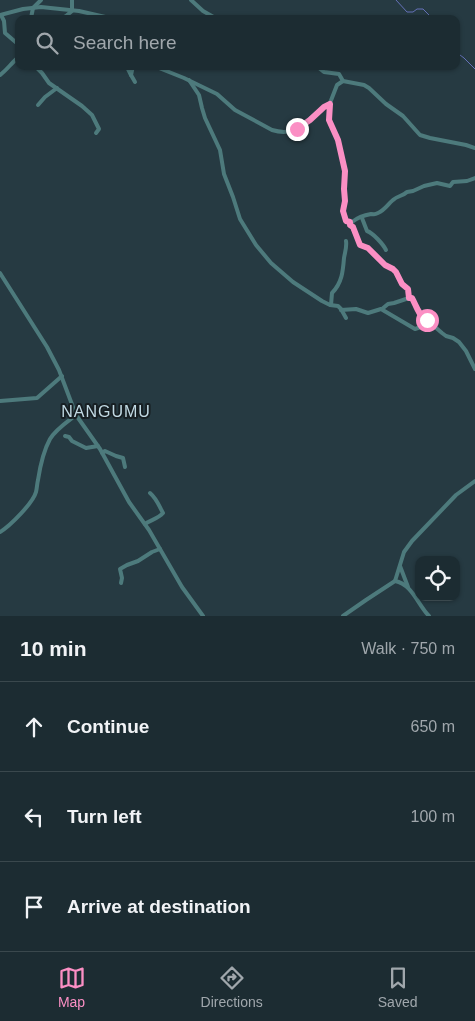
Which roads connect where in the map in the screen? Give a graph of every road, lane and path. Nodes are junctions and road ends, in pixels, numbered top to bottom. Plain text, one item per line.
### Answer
1 (41, 0) edge
2 (72, 0) edge
3 (191, 0) edge
4 (33, 8) junction
5 (72, 11) junction
6 (1, 15) edge
7 (32, 15) edge
8 (67, 15) edge
9 (97, 15) edge
10 (209, 15) edge
11 (15, 42) edge
12 (15, 60) edge
13 (39, 70) edge
14 (128, 70) edge
15 (133, 70) edge
16 (164, 70) edge
17 (322, 70) edge
18 (0, 75) edge
19 (131, 75) junction
20 (189, 80) junction
21 (343, 81) junction
22 (135, 82) dead end
23 (57, 88) junction
24 (330, 104) junction
25 (38, 105) dead end
26 (96, 134) dead end
27 (475, 148) edge
28 (475, 178) edge
29 (362, 218) junction
30 (350, 222) junction
31 (346, 242) dead end
32 (386, 250) dead end
33 (0, 273) edge
34 (409, 298) junction
35 (331, 305) junction
36 (381, 309) junction
37 (342, 310) junction
38 (346, 318) dead end
39 (429, 322) junction
40 (475, 369) edge
41 (62, 376) junction
42 (0, 401) edge
43 (76, 415) junction
44 (64, 436) dead end
45 (98, 446) junction
46 (102, 453) junction
47 (125, 467) dead end
48 (475, 481) edge
49 (150, 493) dead end
50 (145, 524) junction
51 (0, 532) edge
52 (160, 549) junction
53 (400, 566) junction
54 (396, 581) junction
55 (121, 583) dead end
56 (409, 590) junction
57 (203, 616) edge
58 (343, 616) edge
59 (429, 616) edge

1 - 4 street
2 - 5 street
3 - 10 street
4 - 5 street
4 - 6 street
4 - 7 street
5 - 8 street
5 - 9 street
6 - 11 street
12 - 18 street
13 - 23 street
14 - 19 street
15 - 19 street
16 - 20 street
17 - 21 street
19 - 22 street
20 - 24 street
20 - 35 street
21 - 24 street
21 - 27 street
23 - 25 street
23 - 26 street
24 - 30 street
28 - 29 street
29 - 30 street
29 - 32 street
30 - 34 street
31 - 35 street
33 - 41 street
34 - 36 street
34 - 39 street
35 - 37 street
36 - 37 street
36 - 39 street
37 - 38 street
39 - 40 street
41 - 42 street
41 - 43 street
43 - 45 street
43 - 51 street
44 - 45 street
45 - 46 street
46 - 47 street
46 - 50 street
48 - 53 street
49 - 50 street
50 - 52 street
52 - 55 street
52 - 57 street
53 - 54 street
53 - 56 street
54 - 56 street
54 - 58 street
56 - 59 street

